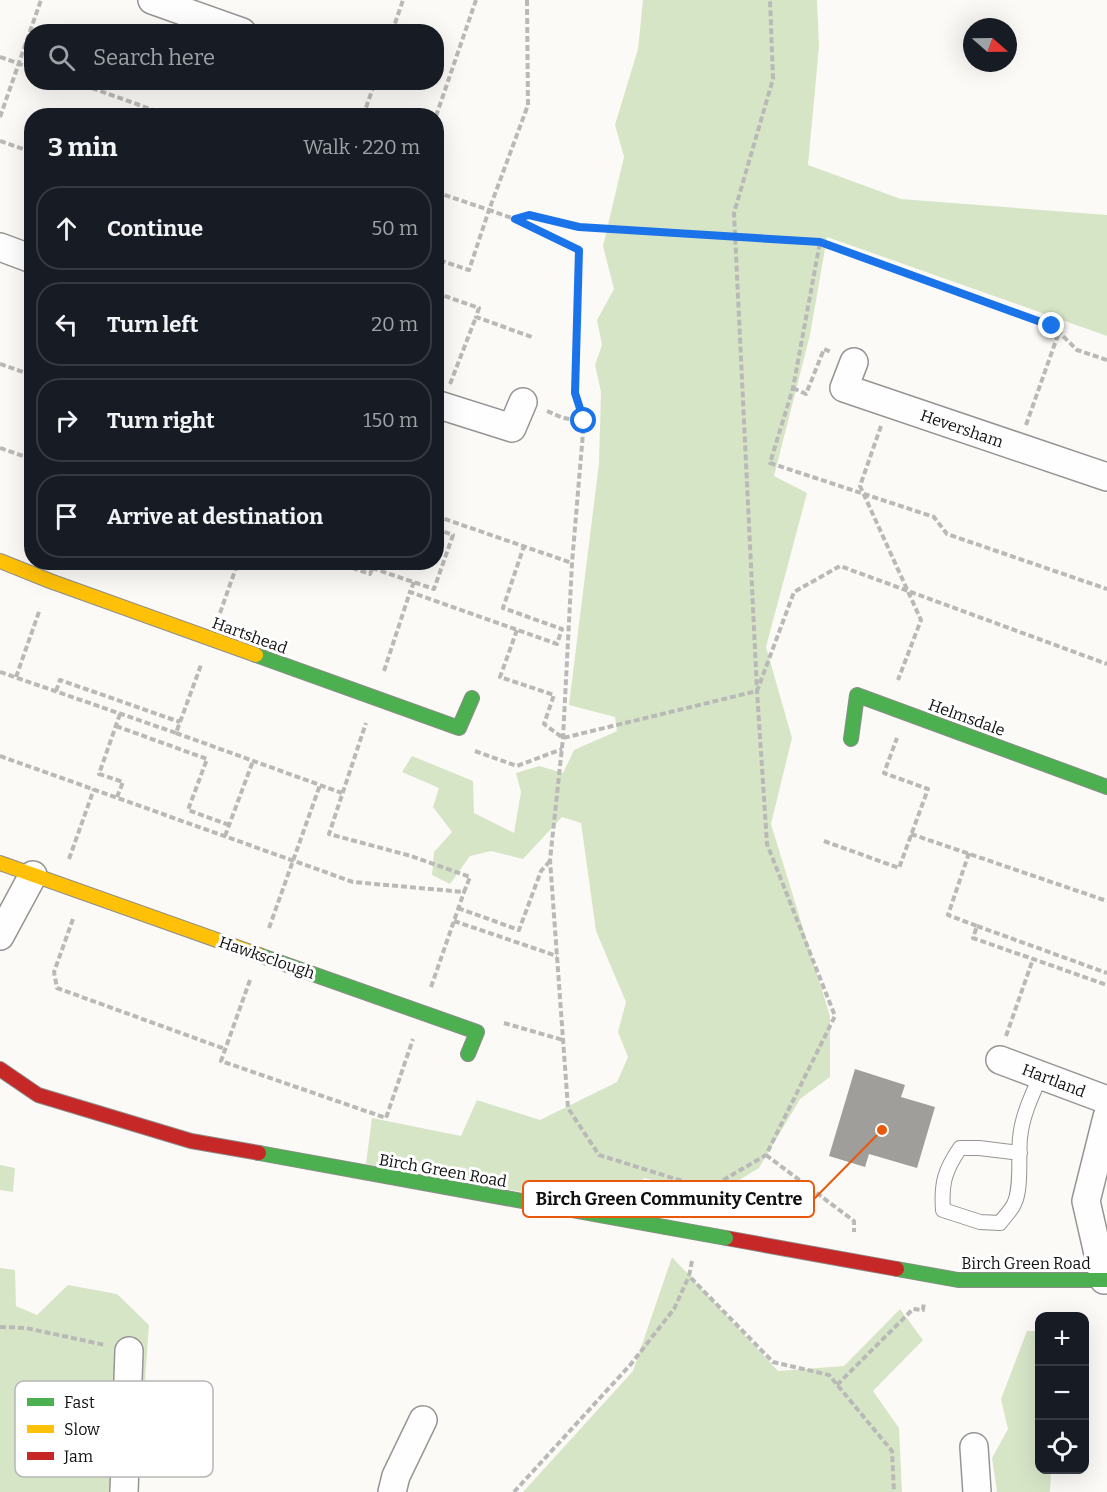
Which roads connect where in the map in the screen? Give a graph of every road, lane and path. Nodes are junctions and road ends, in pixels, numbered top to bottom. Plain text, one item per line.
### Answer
1 (41, 0) edge
2 (152, 0) edge
3 (403, 0) edge
4 (476, 0) edge
5 (527, 0) edge
6 (770, 0) edge
7 (33, 24) edge
8 (220, 24) edge
9 (395, 24) edge
10 (24, 49) edge
11 (0, 57) edge
12 (19, 63) junction
13 (24, 65) edge
14 (97, 90) edge
15 (372, 90) edge
16 (148, 108) edge
17 (366, 108) edge
18 (439, 108) edge
19 (0, 117) edge
20 (0, 141) edge
21 (24, 149) edge
22 (444, 195) edge
23 (489, 210) junction
24 (515, 219) junction
25 (736, 237) junction
26 (820, 242) junction
27 (0, 247) edge
28 (24, 256) edge
29 (444, 262) edge
30 (444, 296) edge
31 (476, 317) junction
32 (1059, 332) junction
33 (532, 337) dead end
34 (1107, 360) edge
35 (854, 362) dead end
36 (0, 364) edge
37 (24, 372) edge
38 (452, 380) dead end
39 (523, 402) joint
40 (889, 403) junction
41 (444, 407) edge
42 (584, 421) junction
43 (1018, 447) junction
44 (0, 448) edge
45 (24, 456) edge
46 (1107, 477) edge
47 (864, 494) junction
48 (444, 519) edge
49 (444, 532) edge
50 (524, 546) junction
51 (0, 561) edge
52 (444, 561) edge
53 (572, 563) junction
54 (235, 570) edge
55 (358, 570) edge
56 (371, 570) edge
57 (378, 570) edge
58 (441, 570) edge
59 (50, 581) junction
60 (414, 582) junction
61 (1107, 589) edge
62 (908, 591) junction
63 (410, 592) junction
64 (568, 628) junction
65 (562, 629) junction
66 (516, 630) junction
67 (211, 639) junction
68 (1107, 664) edge
69 (0, 672) edge
70 (16, 677) junction
71 (56, 691) junction
72 (757, 691) junction
73 (375, 697) junction
74 (472, 698) dead end
75 (888, 706) junction
76 (906, 712) junction
77 (120, 714) junction
78 (180, 722) junction
79 (116, 726) junction
80 (459, 728) junction
81 (176, 733) junction
82 (563, 738) junction
83 (851, 739) dead end
84 (562, 749) junction
85 (0, 756) edge
86 (253, 761) junction
87 (1107, 787) edge
88 (94, 789) junction
89 (342, 793) junction
90 (117, 797) junction
91 (229, 825) junction
92 (911, 834) junction
93 (225, 836) junction
94 (824, 841) dead end
95 (969, 854) junction
96 (550, 860) junction
97 (68, 861) dead end
98 (0, 863) edge
99 (33, 875) junction
100 (82, 892) junction
101 (1107, 901) edge
102 (458, 908) dead end
103 (454, 921) dead end
104 (977, 926) junction
105 (0, 936) edge
106 (557, 956) junction
107 (1033, 959) junction
108 (1107, 973) edge
109 (1107, 985) edge
110 (1007, 1030) dead end
111 (477, 1032) junction
112 (563, 1040) junction
113 (225, 1049) dead end
114 (468, 1054) dead end
115 (1000, 1060) dead end
116 (0, 1069) edge
117 (1041, 1075) junction
118 (1107, 1100) edge
119 (1107, 1118) edge
120 (1020, 1153) junction
121 (766, 1155) junction
122 (708, 1189) junction
123 (704, 1210) dead end
124 (861, 1233) dead end
125 (694, 1254) dead end
126 (928, 1275) junction
127 (689, 1276) junction
128 (1106, 1280) edge
129 (0, 1327) edge
130 (129, 1351) joint
131 (128, 1381) edge
132 (837, 1385) junction
133 (423, 1420) dead end
134 (974, 1447) dead end
135 (125, 1477) edge
136 (124, 1492) edge
137 (392, 1492) edge
138 (514, 1492) edge
139 (894, 1492) edge
140 (977, 1492) edge

1 - 7 path
2 - 8 street
3 - 9 path
4 - 18 path
5 - 23 path
6 - 25 path
10 - 12 path
11 - 12 path
12 - 13 path
12 - 19 path
14 - 16 path
15 - 17 path
20 - 21 path
22 - 23 path
23 - 24 path
23 - 29 path
24 - 25 path
24 - 42 path
25 - 26 path
25 - 72 path
26 - 32 path
26 - 47 path
27 - 28 street
30 - 31 path
31 - 33 path
31 - 38 path
32 - 34 path
32 - 43 path
35 - 40 street, Heversham
36 - 37 path
39 - 41 street
39 - 42 path
40 - 43 street, Heversham
40 - 47 path
42 - 53 path
43 - 46 street, Heversham
44 - 45 path
47 - 61 path
47 - 62 path
48 - 50 path
49 - 52 path
50 - 53 path
50 - 65 path
51 - 59 street, Hartshead
53 - 64 path
54 - 67 path
55 - 56 path
57 - 60 path
58 - 60 path
59 - 67 street, Hartshead
59 - 70 path
60 - 63 path
62 - 68 path
62 - 72 path
62 - 75 path
63 - 66 path
63 - 73 path
64 - 65 path
64 - 82 path
65 - 66 path
66 - 82 path
67 - 73 street, Hartshead
67 - 78 path
69 - 70 path
70 - 71 path
71 - 77 path
71 - 78 path
72 - 82 path
72 - 121 path
73 - 80 street, Hartshead
73 - 89 path
74 - 80 street
75 - 76 street, Helmsdale
75 - 83 street, Helmsdale
76 - 87 street, Helmsdale
76 - 92 path
77 - 79 path
77 - 81 path
78 - 81 path
79 - 90 path
79 - 91 path
80 - 84 path
81 - 86 path
82 - 84 path
84 - 96 path
85 - 88 path
86 - 89 path
86 - 91 path
88 - 90 path
88 - 97 path
89 - 93 path
90 - 93 path
91 - 93 path
92 - 94 path
92 - 95 path
95 - 101 path
95 - 104 path
96 - 102 path
96 - 106 path
98 - 99 street, Hawksclough
99 - 100 street, Hawksclough
99 - 105 street
100 - 111 street, Hawksclough
100 - 113 path
103 - 106 path
104 - 107 path
104 - 108 path
106 - 112 path
107 - 109 path
107 - 110 path
111 - 112 path
111 - 114 street
112 - 122 path
115 - 117 street, Hartland
116 - 126 street, Birch Green Road, bridge
117 - 118 street, Hartland
117 - 120 lane
119 - 128 street
120 - 120 lane
121 - 122 path
121 - 124 path
122 - 123 path
125 - 127 path
126 - 128 street, Birch Green Road
126 - 132 path
127 - 132 path
127 - 138 path
129 - 130 path
130 - 131 street
132 - 139 path
133 - 137 street
134 - 140 street
135 - 136 street

